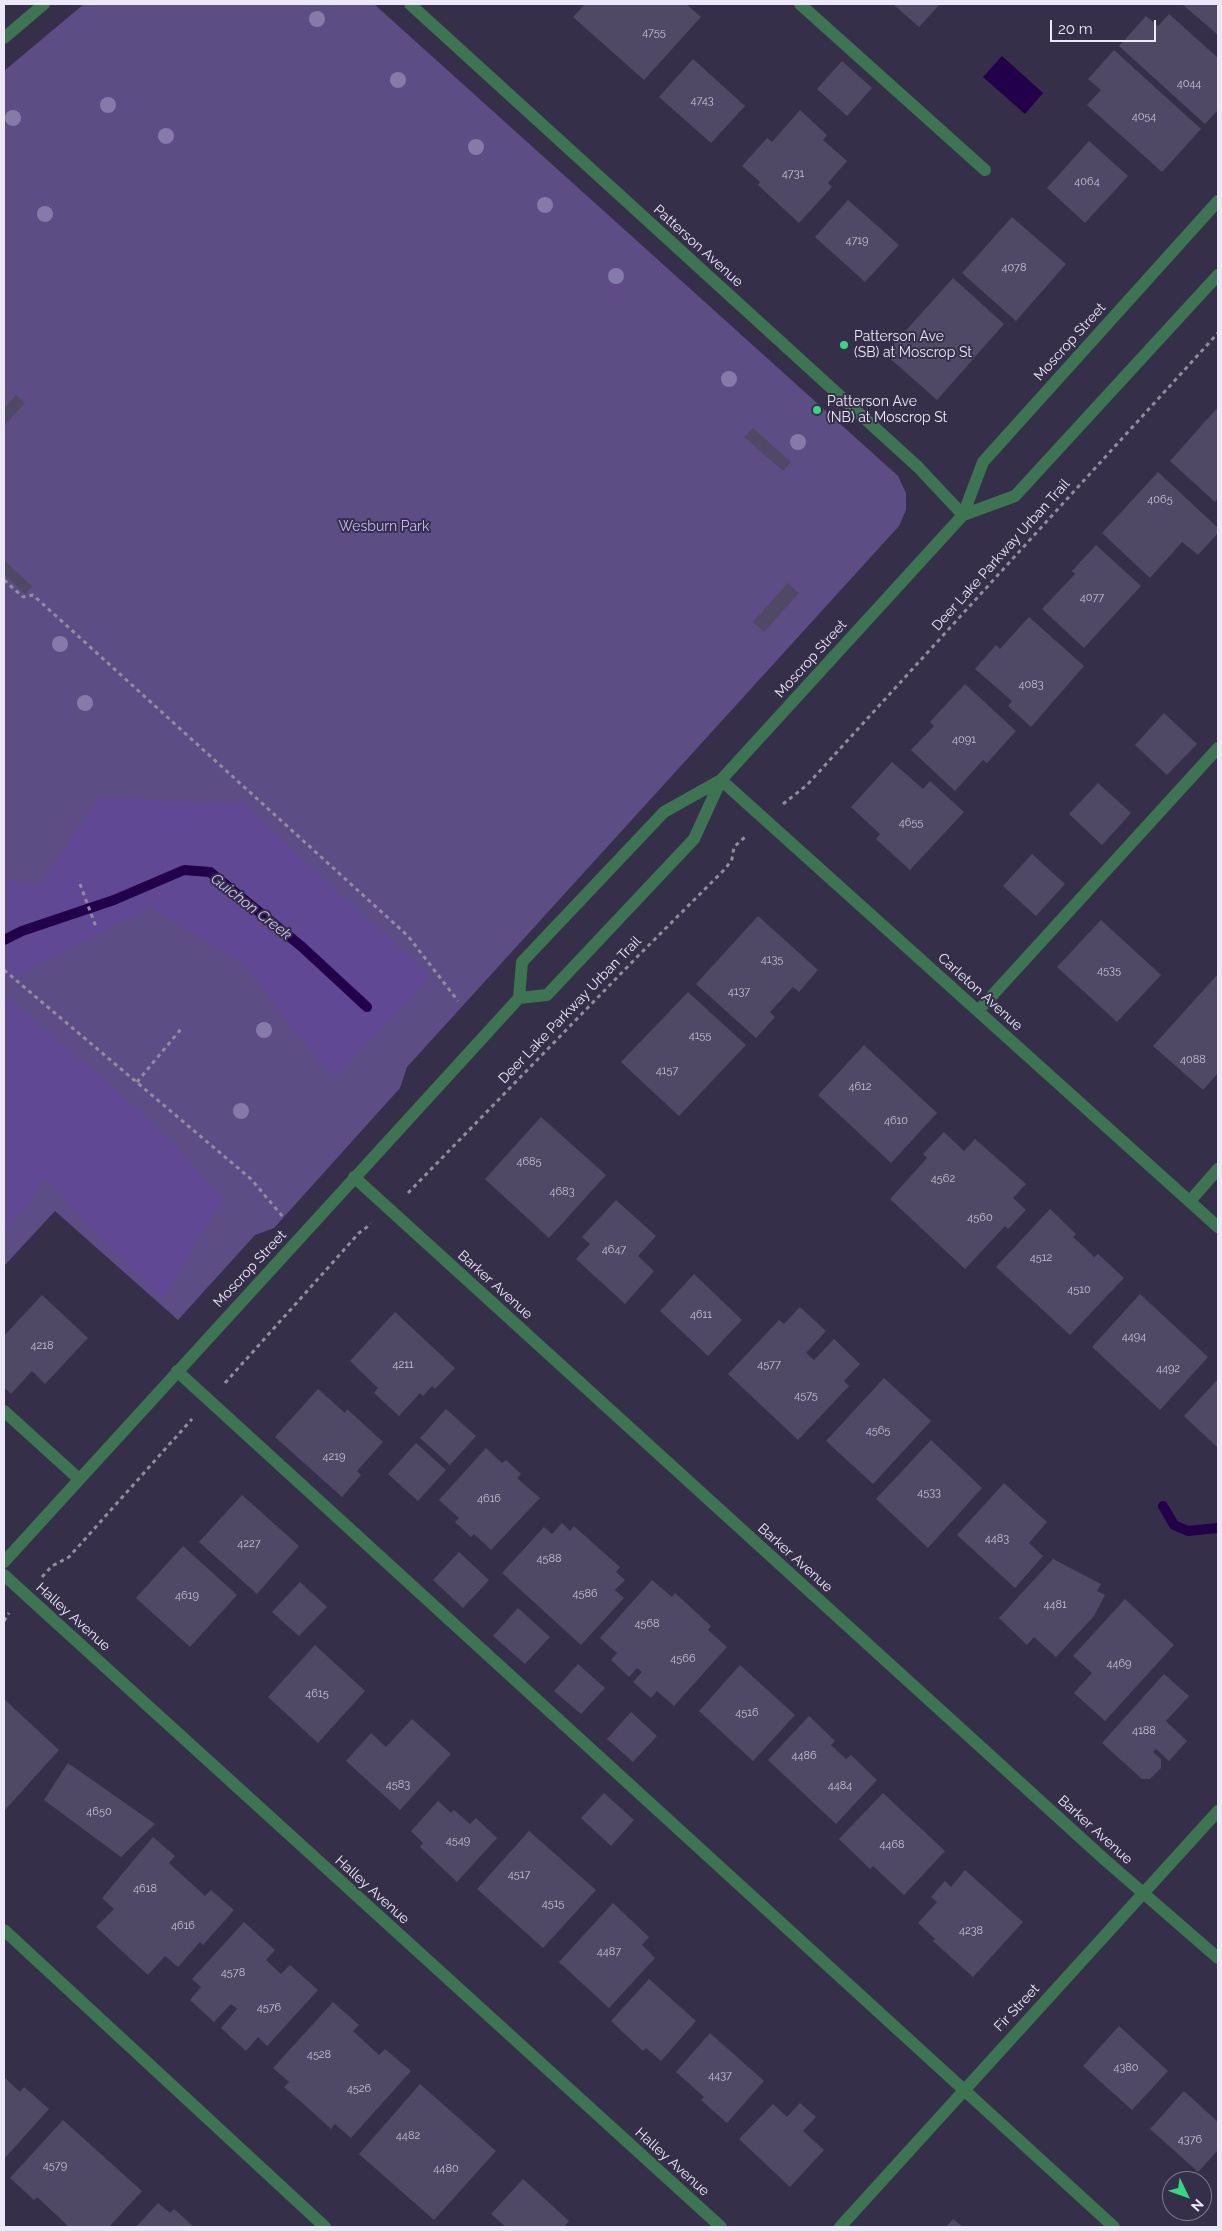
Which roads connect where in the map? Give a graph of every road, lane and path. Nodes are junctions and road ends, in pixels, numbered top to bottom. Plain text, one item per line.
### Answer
1 (44, 4) edge
2 (410, 4) edge
3 (800, 4) edge
4 (4, 38) edge
5 (985, 170) dead end
6 (1218, 202) edge
7 (1218, 274) edge
8 (1218, 333) edge
9 (963, 515) junction
10 (4, 580) edge
11 (1218, 748) edge
12 (721, 780) junction
13 (799, 791) dead end
14 (734, 847) dead end
15 (80, 884) dead end
16 (96, 927) dead end
17 (4, 970) edge
18 (519, 998) junction
19 (458, 1001) dead end
20 (978, 1011) junction
21 (180, 1029) dead end
22 (137, 1082) junction
23 (1218, 1169) edge
24 (354, 1177) junction
25 (416, 1187) dead end
26 (1190, 1201) junction
27 (283, 1218) dead end
28 (1218, 1227) edge
29 (177, 1371) junction
30 (4, 1411) edge
31 (79, 1478) junction
32 (4, 1562) edge
33 (4, 1575) edge
34 (1218, 1811) edge
35 (1144, 1892) junction
36 (4, 1930) edge
37 (1218, 1958) edge
38 (964, 2089) junction
39 (325, 2227) edge
40 (721, 2227) edge
41 (840, 2227) edge
42 (1114, 2227) edge

1 - 4 street
2 - 9 street, Patterson Avenue
3 - 5 street
6 - 9 street, Moscrop Street
7 - 9 street, Moscrop Street
8 - 13 path, Deer Lake Parkway Urban Trail
9 - 12 street, Moscrop Street
10 - 19 path
11 - 20 street
12 - 18 street, Moscrop Street
12 - 18 street, Moscrop Street
12 - 20 street, Carleton Avenue
14 - 25 path, Deer Lake Parkway Urban Trail
15 - 16 path
17 - 22 path
18 - 24 street, Moscrop Street
20 - 26 street, Carleton Avenue
21 - 22 path
22 - 27 path
23 - 26 street
24 - 29 street, Moscrop Street
24 - 35 street, Barker Avenue
26 - 28 street, Carleton Avenue
29 - 31 street, Moscrop Street
29 - 38 street
30 - 31 street
31 - 32 street, Moscrop Street
33 - 40 street, Halley Avenue
34 - 35 street, Fir Street
35 - 37 street, Barker Avenue
35 - 38 street, Fir Street
36 - 39 street
38 - 41 street, Fir Street
38 - 42 street

